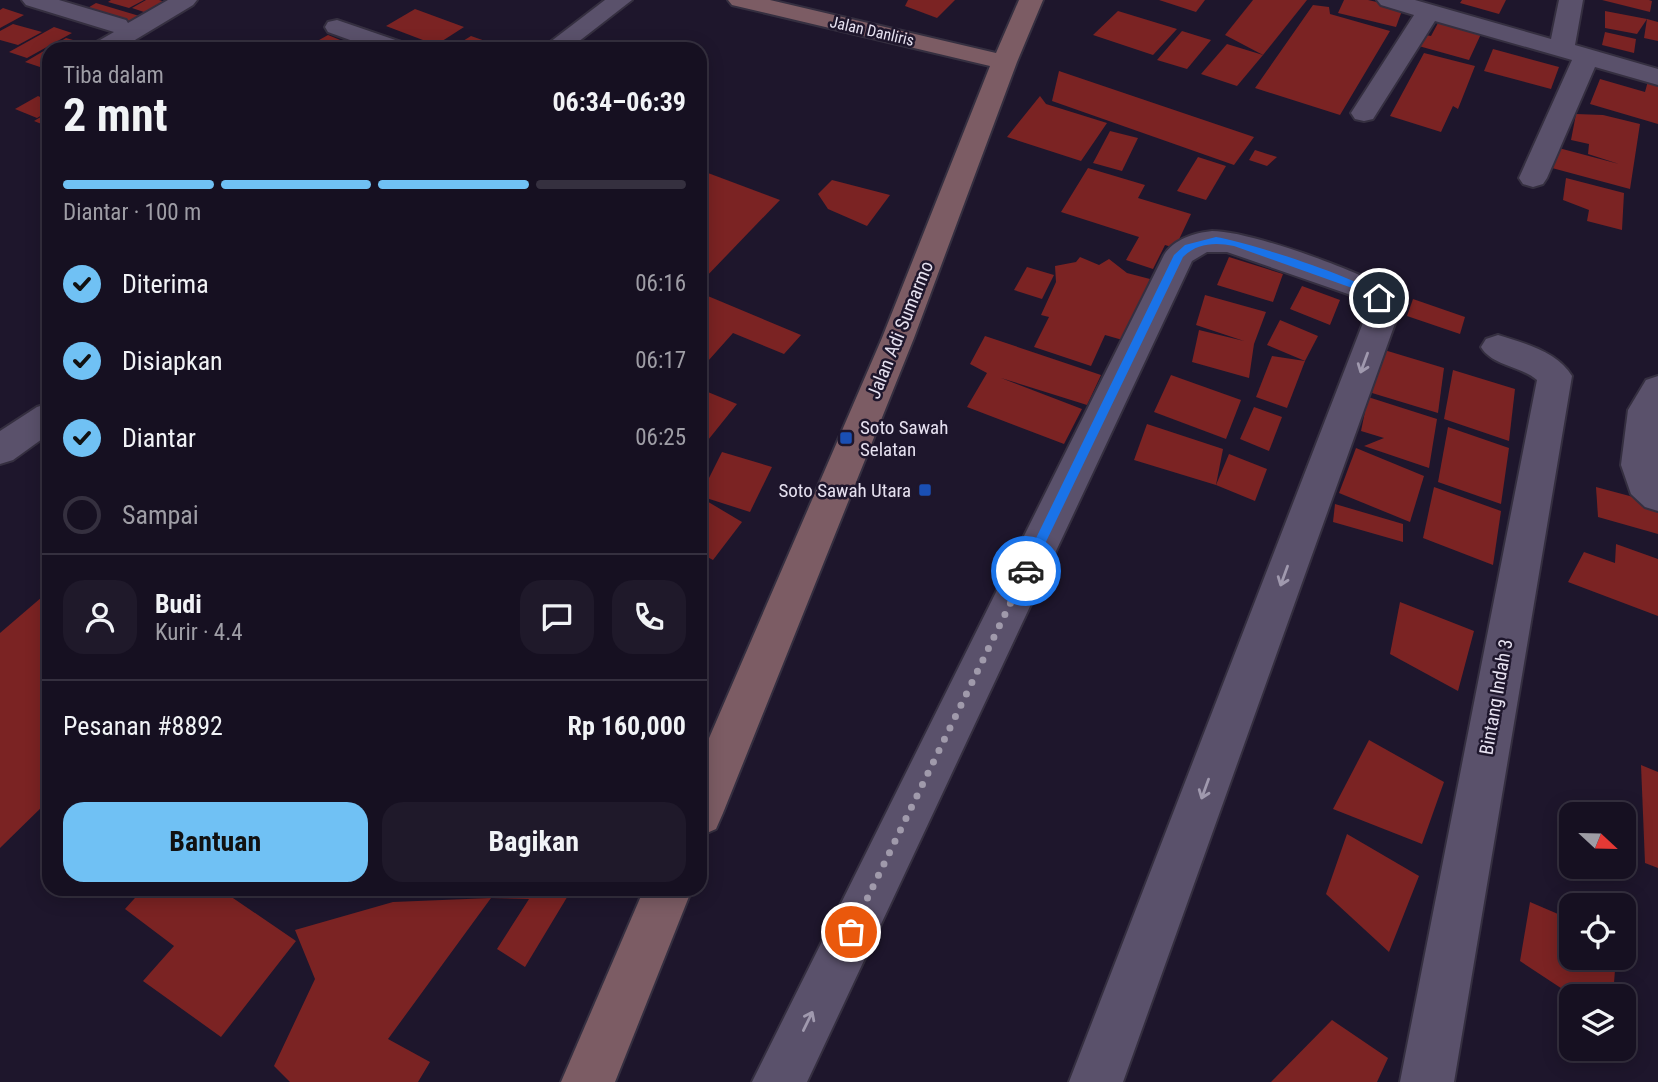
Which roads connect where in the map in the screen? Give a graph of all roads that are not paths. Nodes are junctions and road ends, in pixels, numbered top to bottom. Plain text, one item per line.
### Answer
1 (34, 0) edge
2 (185, 0) edge
3 (620, 0) edge
4 (740, 0) edge
5 (1031, 0) edge
6 (1389, 0) edge
7 (1571, 0) edge
8 (1428, 12) junction
9 (117, 25) dead end
10 (337, 27) dead end
11 (114, 42) edge
12 (379, 42) edge
13 (563, 42) edge
14 (1574, 52) junction
15 (1004, 62) junction
16 (1658, 77) edge
17 (1364, 113) dead end
18 (1533, 178) dead end
19 (1498, 347) dead end
20 (1658, 389) edge
21 (42, 424) edge
22 (0, 450) edge
23 (1658, 496) edge
24 (707, 796) edge
25 (665, 896) edge
26 (598, 1078) edge
27 (779, 1082) edge
28 (1096, 1082) edge
29 (1427, 1082) edge

1 - 9 street
2 - 11 street
3 - 13 street
4 - 15 main road, Jalan Danliris
5 - 15 main road, Jalan Adi Sumarmo
6 - 8 street
7 - 14 street
8 - 14 street
8 - 17 street
10 - 12 street
14 - 16 street
14 - 18 street
15 - 24 main road, Jalan Adi Sumarmo
19 - 29 street, Bintang Indah 3
20 - 23 street
21 - 22 street
25 - 26 main road
27 -> 28 street

